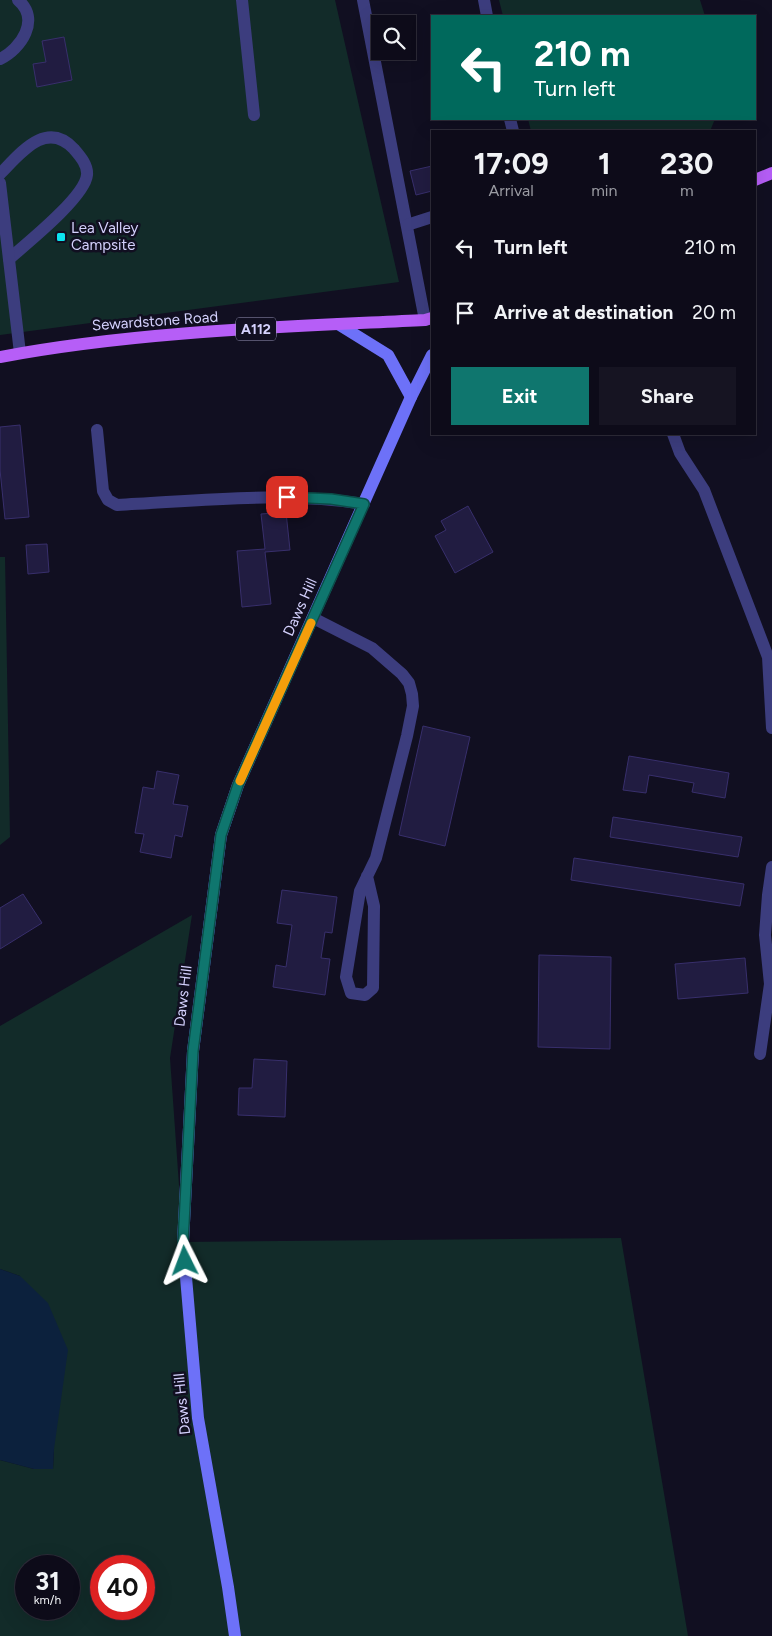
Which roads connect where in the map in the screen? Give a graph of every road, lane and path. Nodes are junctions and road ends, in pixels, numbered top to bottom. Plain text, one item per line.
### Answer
1 (18, 0) edge
2 (242, 0) edge
3 (363, 0) edge
4 (484, 0) edge
5 (487, 15) edge
6 (0, 59) edge
7 (254, 116) dead end
8 (772, 173) edge
9 (0, 174) edge
10 (756, 180) edge
11 (0, 183) edge
12 (431, 217) edge
13 (407, 225) junction
14 (9, 259) junction
15 (429, 319) edge
16 (338, 324) junction
17 (20, 353) junction
18 (0, 357) edge
19 (431, 357) edge
20 (411, 397) junction
21 (97, 430) dead end
22 (673, 435) edge
23 (364, 504) junction
24 (313, 618) junction
25 (772, 728) edge
26 (772, 867) edge
27 (367, 876) junction
28 (760, 1054) dead end
29 (234, 1636) edge

1 - 6 lane
2 - 7 lane
3 - 13 lane
4 - 5 lane
8 - 10 main road
9 - 14 lane
11 - 14 lane
12 - 13 lane
13 - 15 lane
14 - 17 lane
15 - 16 main road, Sewardstone Road / A112
16 - 17 main road, Sewardstone Road / A112
16 - 20 street
17 - 18 main road, Sewardstone Road / A112
19 - 20 street, Daws Hill
20 - 23 street, Daws Hill
21 - 23 lane
22 - 25 lane
23 - 24 street, Daws Hill
24 - 27 lane
24 - 29 street, Daws Hill
26 - 28 lane
27 - 27 lane

